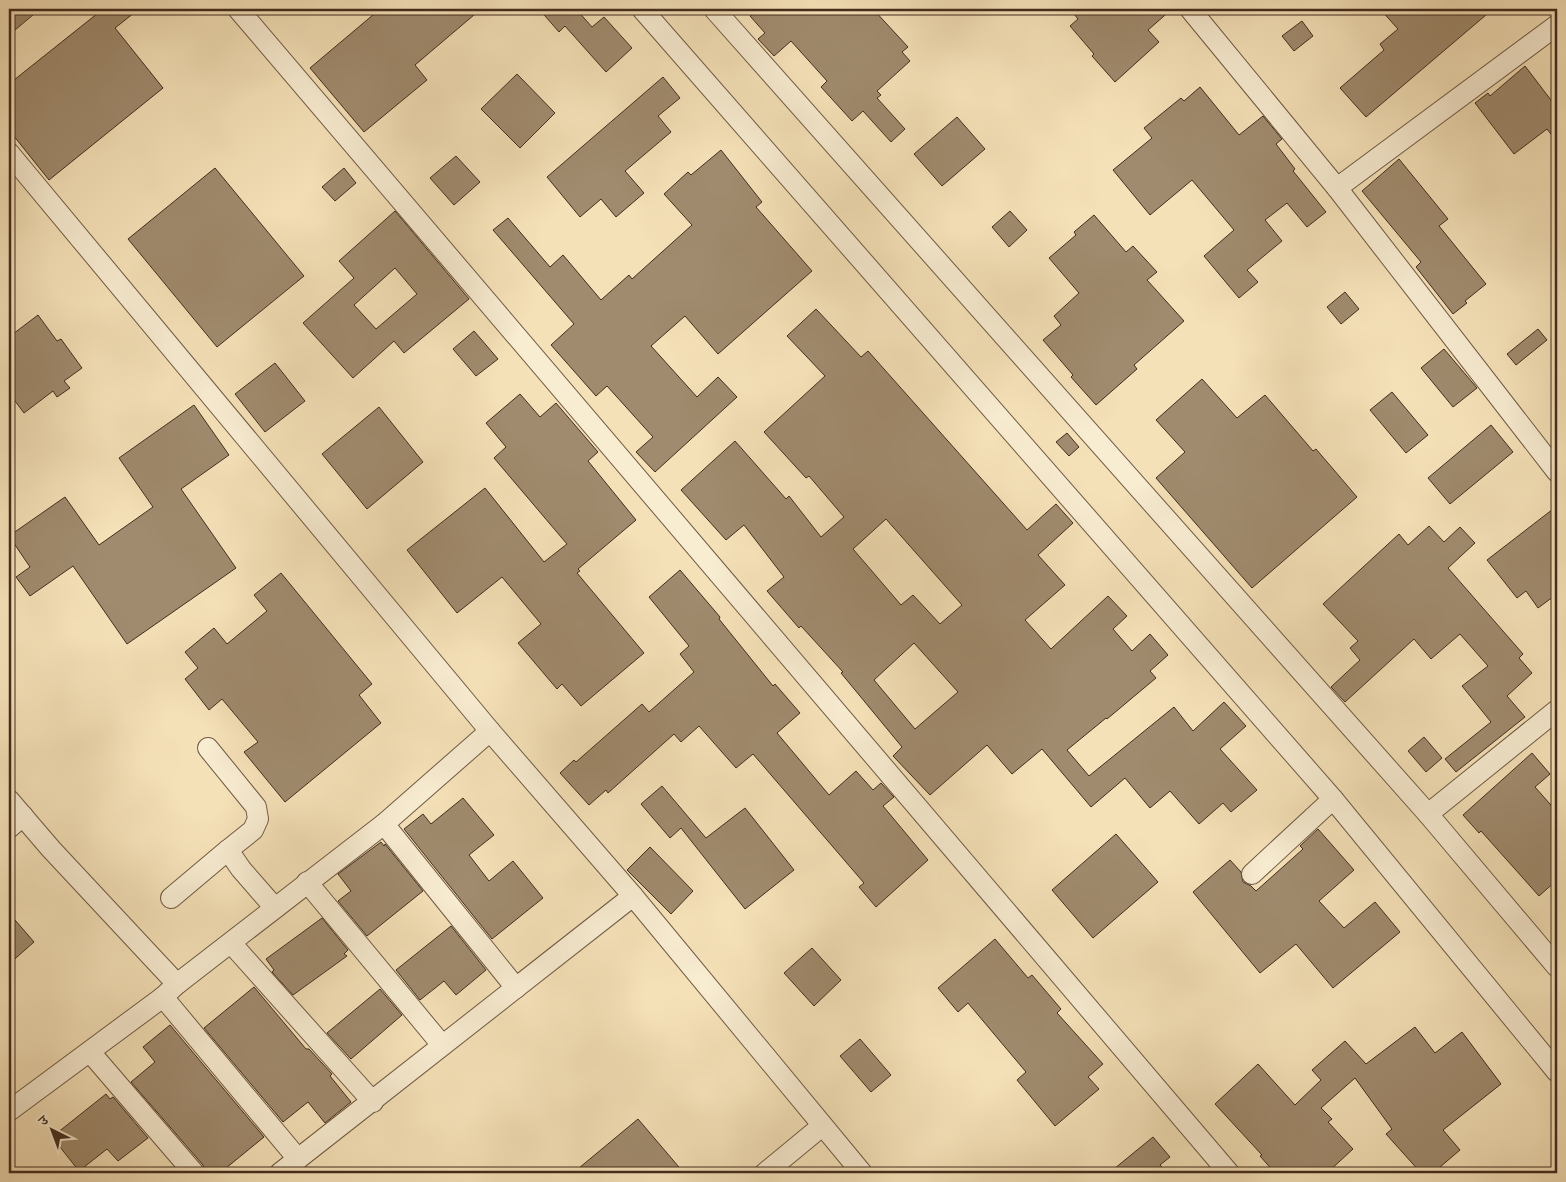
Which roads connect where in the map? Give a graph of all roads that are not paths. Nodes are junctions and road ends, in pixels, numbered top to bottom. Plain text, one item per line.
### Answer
1 (238, 9) edge
2 (642, 9) edge
3 (714, 9) edge
4 (1190, 9) edge
5 (1557, 25) edge
6 (9, 153) edge
7 (1337, 188) junction
8 (1557, 472) edge
9 (1557, 710) edge
10 (490, 731) junction
11 (208, 748) dead end
12 (1333, 799) junction
13 (9, 800) edge
14 (1428, 814) junction
15 (16, 822) edge
16 (384, 824) junction
17 (228, 850) junction
18 (1252, 874) dead end
19 (307, 882) junction
20 (633, 896) junction
21 (171, 898) dead end
22 (275, 908) junction
23 (231, 943) junction
24 (1557, 968) edge
25 (516, 988) junction
26 (170, 991) junction
27 (442, 1045) junction
28 (90, 1052) junction
29 (1557, 1072) edge
30 (372, 1102) junction
31 (9, 1111) edge
32 (822, 1126) junction
33 (298, 1159) junction
34 (194, 1173) edge
35 (280, 1173) edge
36 (765, 1173) edge
37 (862, 1173) edge
38 (1229, 1173) edge

1 - 38 street
2 - 12 street
3 - 14 street
4 - 7 street
5 - 7 street
6 - 10 street
7 - 8 street
9 - 14 street
10 - 16 street
10 - 20 street
11 - 17 street
12 - 18 street
12 - 29 street
13 - 15 street
14 - 24 street
15 - 26 street
16 - 19 street
16 - 25 street
17 - 21 street
17 - 22 street
19 - 22 street
19 - 27 street
20 - 25 street
20 - 32 street
22 - 23 street
23 - 26 street
23 - 30 street
25 - 27 street
26 - 28 street
26 - 33 street
27 - 30 street
28 - 31 street
28 - 34 street
30 - 33 street
32 - 36 street
32 - 37 street
33 - 35 street

